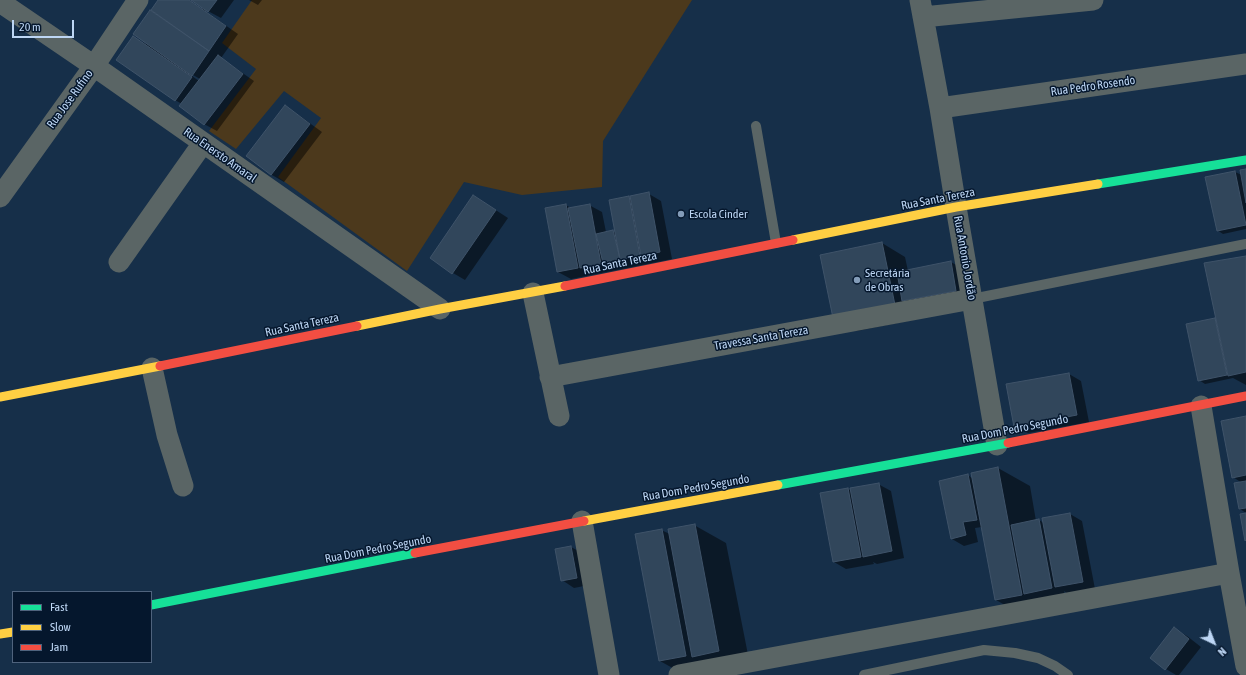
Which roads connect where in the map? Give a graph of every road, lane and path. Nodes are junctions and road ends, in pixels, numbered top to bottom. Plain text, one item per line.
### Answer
1 (138, 0) edge
2 (1093, 0) edge
3 (0, 2) edge
4 (921, 9) edge
5 (1246, 64) edge
6 (94, 66) junction
7 (940, 108) junction
8 (756, 126) dead end
9 (203, 143) junction
10 (1246, 160) edge
11 (0, 197) edge
12 (956, 207) junction
13 (776, 243) junction
14 (1246, 244) edge
15 (119, 262) dead end
16 (533, 293) junction
17 (972, 299) junction
18 (440, 309) junction
19 (152, 368) junction
20 (550, 377) junction
21 (1246, 396) edge
22 (0, 397) edge
23 (1201, 406) junction
24 (559, 416) dead end
25 (997, 445) junction
26 (183, 486) dead end
27 (582, 521) junction
28 (1229, 573) junction
29 (152, 605) edge
30 (12, 632) edge
31 (0, 634) edge
32 (1246, 666) edge
33 (609, 675) edge
34 (679, 675) edge
35 (864, 675) edge
36 (1068, 675) edge

1 - 6 street, Rua Jose Rufino
2 - 4 street
3 - 6 street, Rua Enersto Amaral
4 - 7 street, Rua Antonio Jordão
5 - 7 street, Rua Pedro Rosendo
6 - 9 street, Rua Enersto Amaral
6 - 11 street, Rua Jose Rufino
7 - 12 street, Rua Antonio Jordão
8 - 13 lane
9 - 15 street
9 - 18 street, Rua Enersto Amaral
10 - 12 street, Rua Santa Tereza
12 - 13 street, Rua Santa Tereza
12 - 17 street, Rua Antonio Jordão
13 - 16 street, Rua Santa Tereza
14 - 17 lane
16 - 18 street, Rua Santa Tereza
16 - 20 street
17 - 20 street, Travessa Santa Tereza
17 - 25 street, Rua Antonio Jordão
18 - 19 street, Rua Santa Tereza
19 - 22 street, Rua Santa Tereza
19 - 26 street
20 - 24 street
21 - 23 street, Rua Dom Pedro Segundo
23 - 25 street, Rua Dom Pedro Segundo
23 - 28 street
25 - 27 street, Rua Dom Pedro Segundo
27 - 29 street, Rua Dom Pedro Segundo
27 - 33 street
28 - 32 street
28 - 34 street
30 - 31 street
35 - 36 lane

